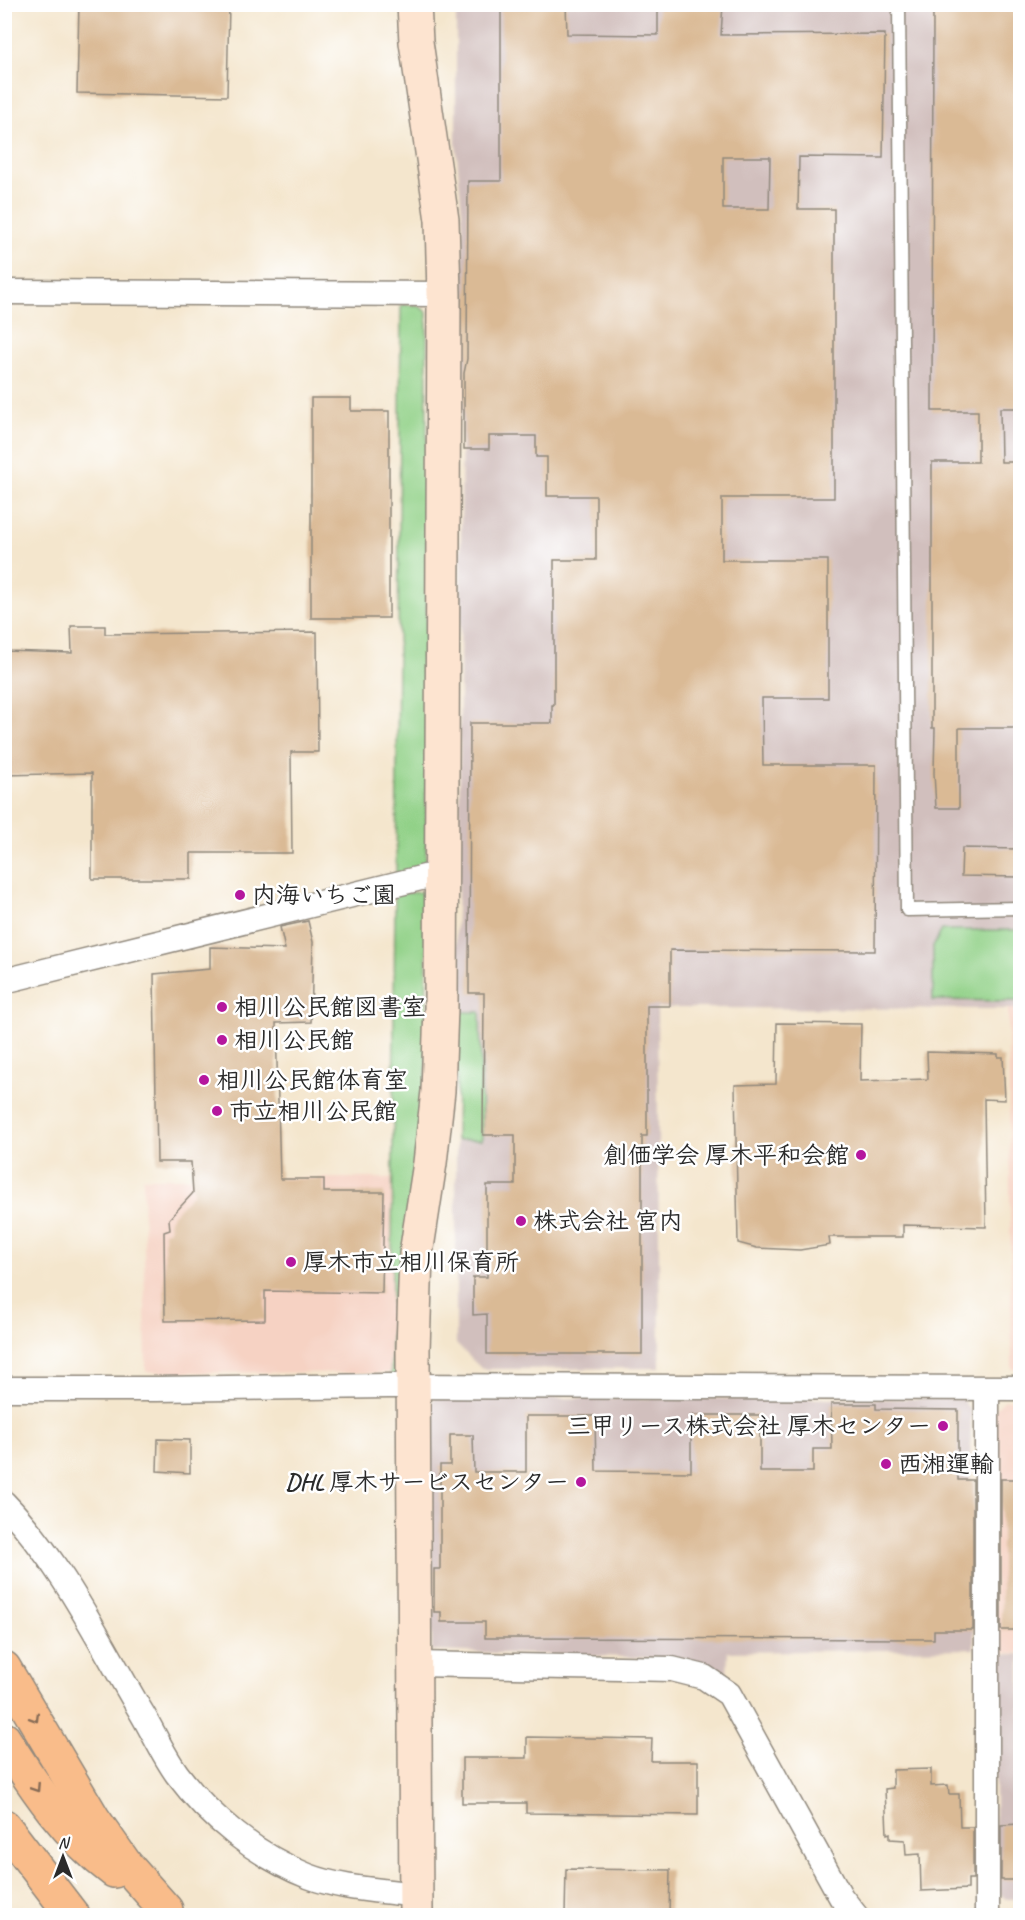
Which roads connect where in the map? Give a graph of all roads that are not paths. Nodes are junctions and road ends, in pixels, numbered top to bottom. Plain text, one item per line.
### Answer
1 (414, 4) edge
2 (899, 4) edge
3 (4, 292) edge
4 (444, 294) junction
5 (441, 873) junction
6 (1020, 908) edge
7 (4, 981) edge
8 (413, 1386) junction
9 (1020, 1388) edge
10 (4, 1389) edge
11 (987, 1389) junction
12 (4, 1503) edge
13 (415, 1664) junction
14 (4, 1668) edge
15 (4, 1739) edge
16 (4, 1826) edge
17 (4, 1855) edge
18 (416, 1905) edge
19 (171, 1913) edge
20 (73, 1916) edge
21 (856, 1916) edge
22 (987, 1916) edge

1 - 4 street
2 - 6 lane
3 - 4 street
4 - 5 street
5 - 7 street
5 - 8 street
8 - 10 street
8 - 11 street
8 - 13 street
9 - 11 street
11 - 22 street
12 - 18 street
13 - 18 street
13 - 21 street
14 -> 19 highway
15 -> 19 highway
16 - 20 highway
17 - 20 highway

